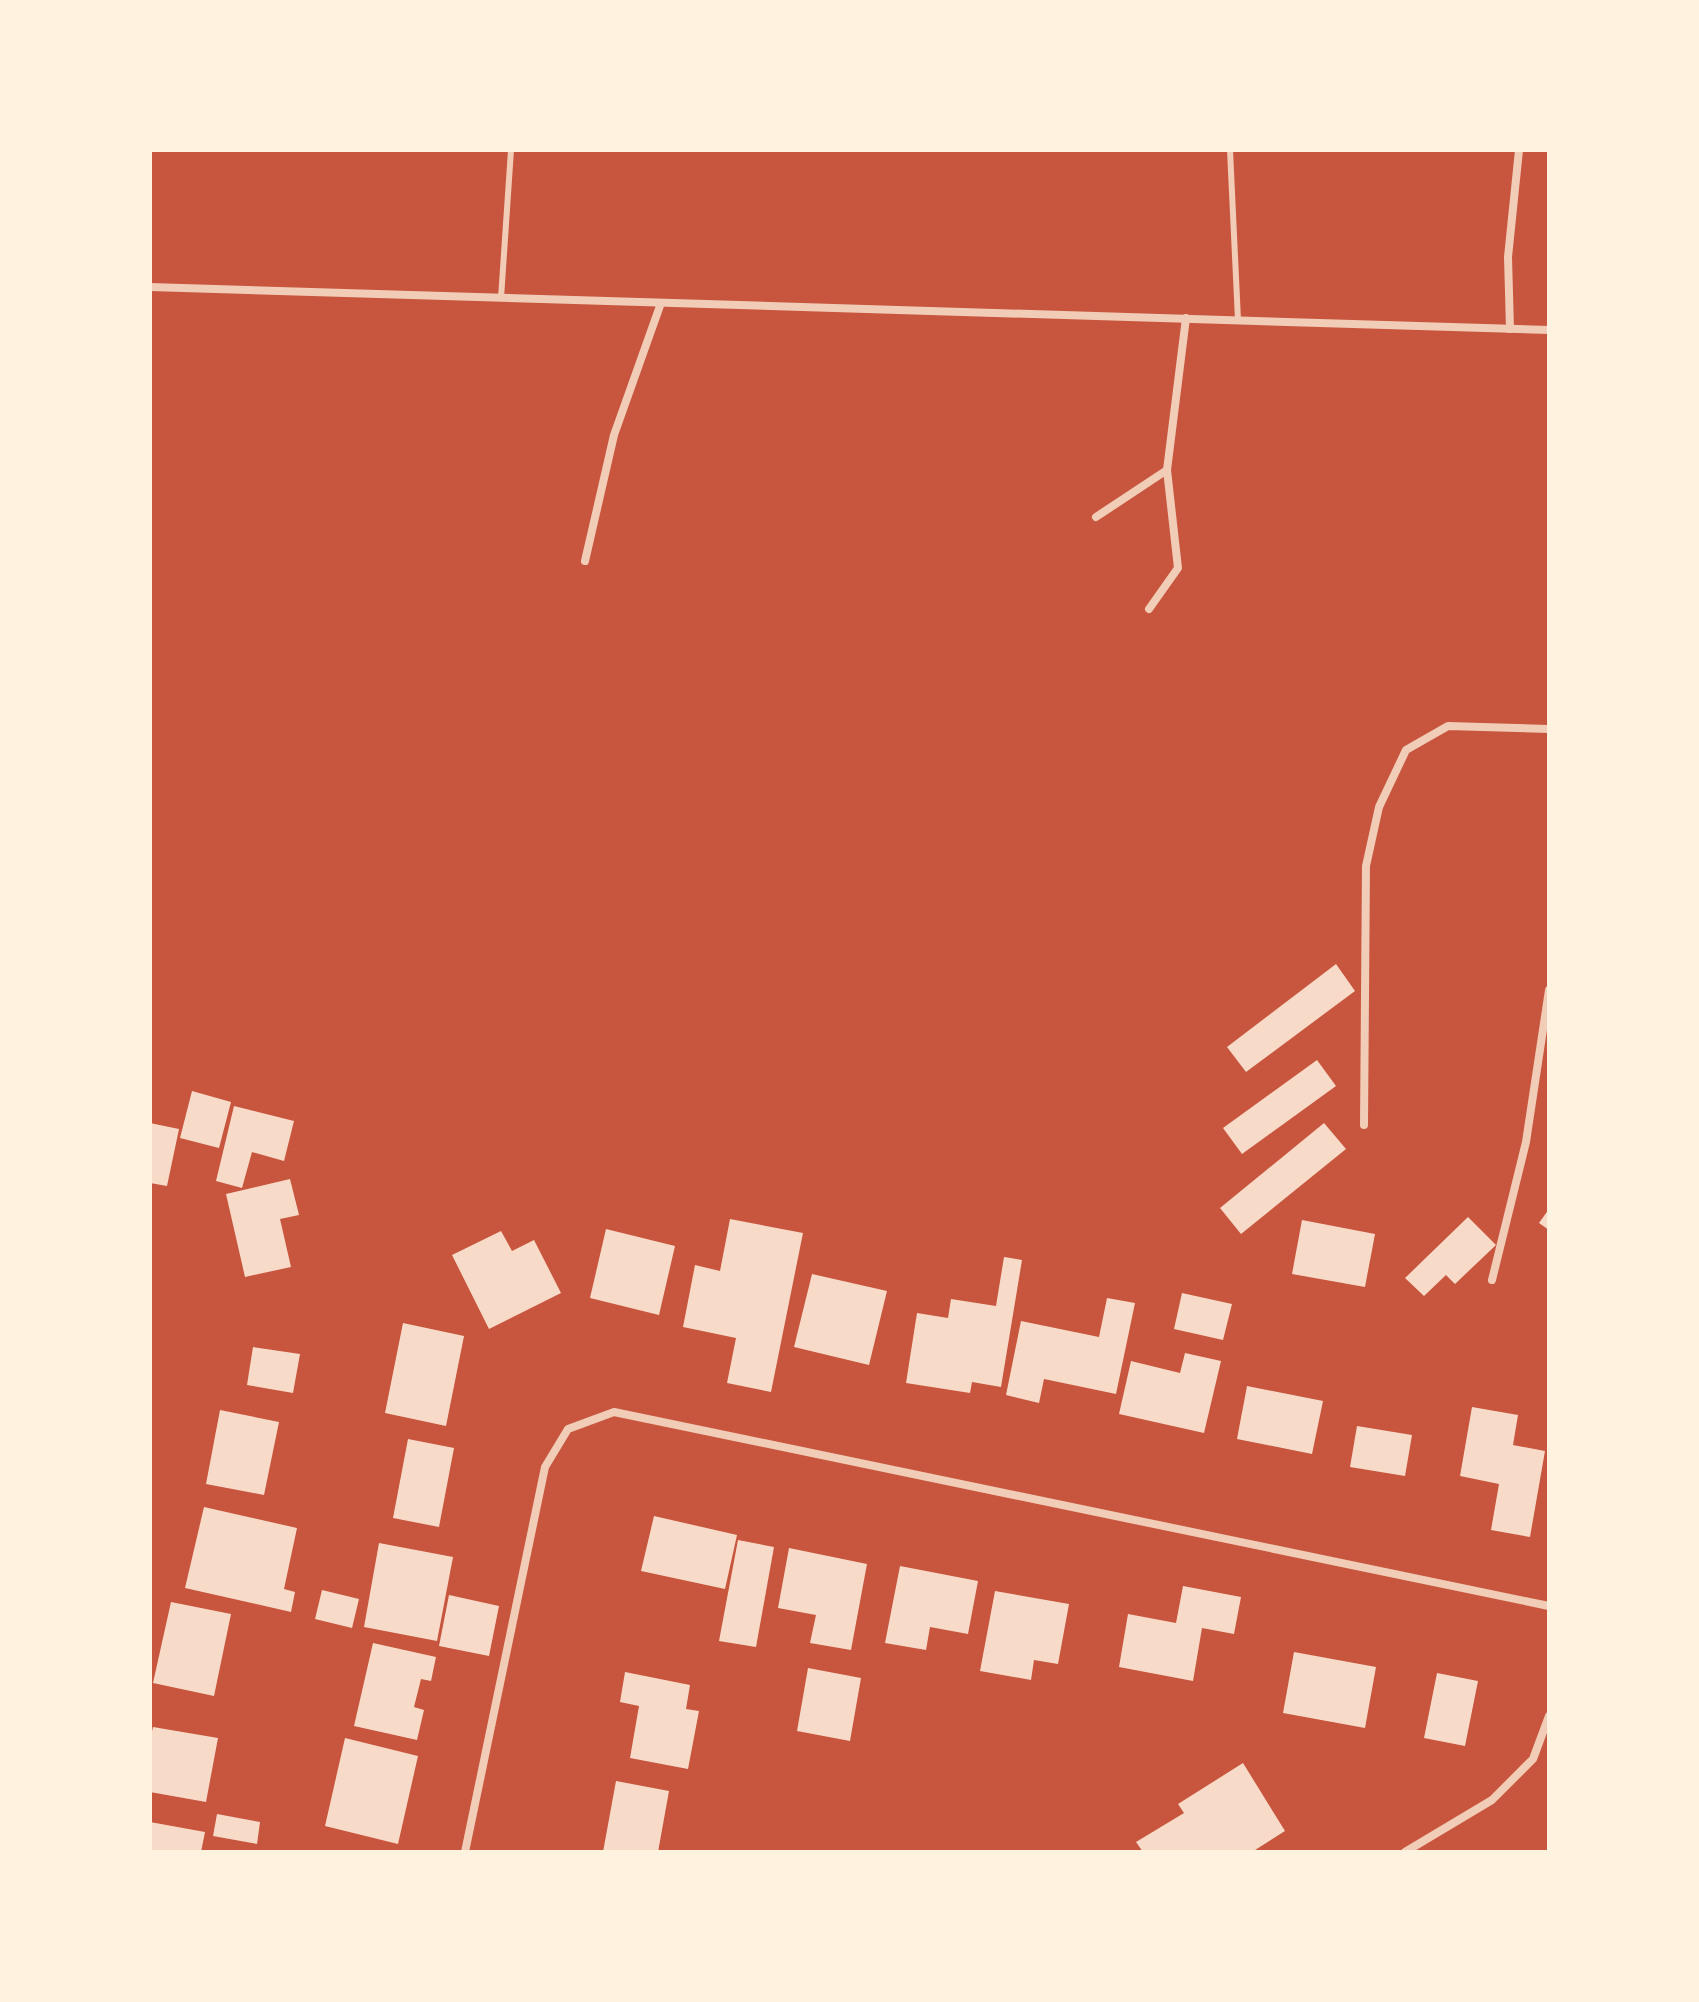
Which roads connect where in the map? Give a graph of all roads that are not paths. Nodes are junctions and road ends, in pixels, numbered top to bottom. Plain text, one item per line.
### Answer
1 (511, 150) edge
2 (1230, 150) edge
3 (1519, 150) edge
4 (150, 287) edge
5 (501, 298) junction
6 (661, 303) junction
7 (1186, 318) junction
8 (1238, 320) junction
9 (1510, 329) junction
10 (1549, 330) edge
11 (1167, 470) junction
12 (1096, 517) dead end
13 (585, 561) dead end
14 (1149, 609) dead end
15 (1549, 729) edge
16 (1549, 990) edge
17 (1364, 1125) dead end
18 (1492, 1280) dead end
19 (1549, 1606) edge
20 (1549, 1716) edge
21 (465, 1852) edge
22 (1405, 1852) edge

1 - 5 lane
2 - 8 lane
3 - 9 street
4 - 5 street
5 - 6 street
6 - 7 street
6 - 13 street
7 - 8 street
7 - 11 street
8 - 9 street
9 - 10 street
11 - 12 street
11 - 14 street
15 - 17 street
16 - 18 street
19 - 21 street
20 - 22 street

